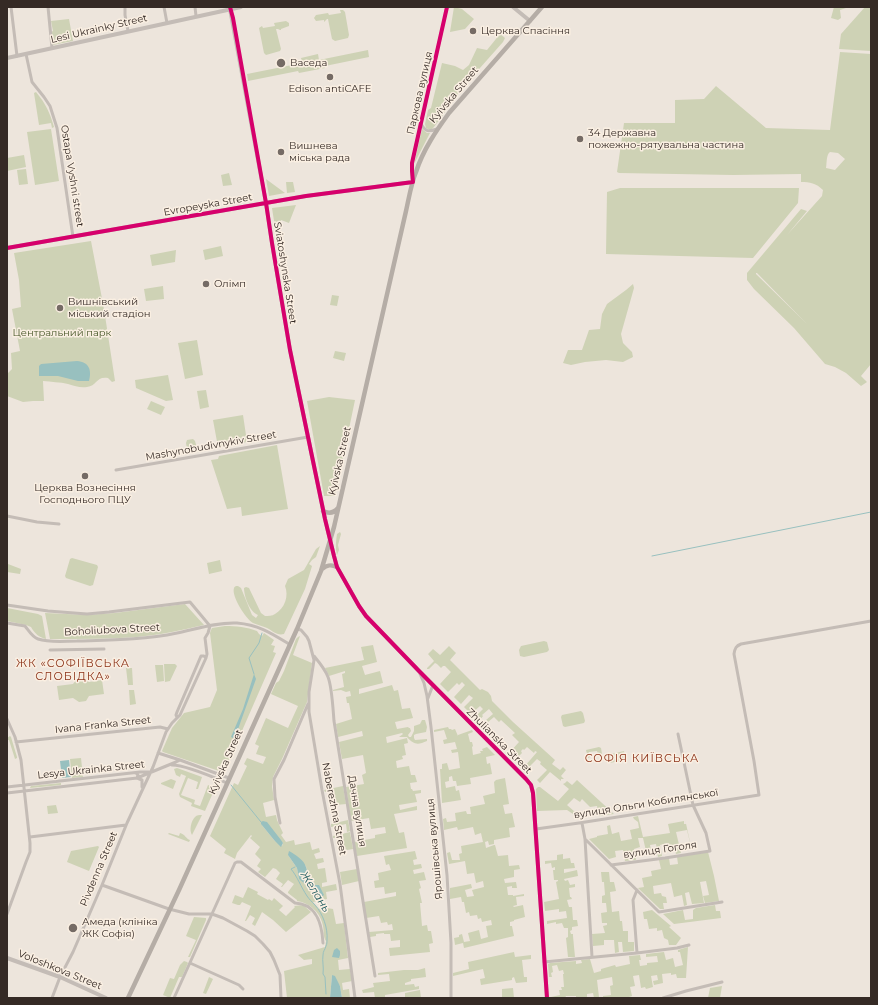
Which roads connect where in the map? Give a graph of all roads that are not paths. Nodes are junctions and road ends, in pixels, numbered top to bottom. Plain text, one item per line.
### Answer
1 (11, 7) edge
2 (48, 7) edge
3 (125, 7) edge
4 (164, 7) edge
5 (195, 7) edge
6 (241, 7) edge
7 (447, 7) edge
8 (513, 7) edge
9 (542, 7) edge
10 (230, 8) edge
11 (196, 16) junction
12 (530, 21) junction
13 (167, 23) junction
14 (128, 31) junction
15 (52, 48) junction
16 (26, 54) junction
17 (17, 56) junction
18 (7, 58) edge
19 (421, 124) junction
20 (437, 129) junction
21 (413, 182) junction
22 (266, 203) junction
23 (72, 237) junction
24 (7, 248) edge
25 (308, 437) junction
26 (116, 470) dead end
27 (338, 508) junction
28 (323, 511) junction
29 (7, 516) edge
30 (59, 524) dead end
31 (330, 540) junction
32 (337, 567) junction
33 (321, 571) junction
34 (7, 605) edge
35 (871, 621) edge
36 (7, 623) edge
37 (210, 626) junction
38 (297, 629) junction
39 (290, 644) junction
40 (104, 649) dead end
41 (50, 650) dead end
42 (312, 654) junction
43 (419, 671) junction
44 (433, 685) junction
45 (427, 700) junction
46 (309, 702) junction
47 (7, 720) edge
48 (168, 729) junction
49 (678, 734) dead end
50 (16, 742) junction
51 (158, 753) junction
52 (180, 760) junction
53 (168, 765) junction
54 (136, 772) junction
55 (150, 772) junction
56 (137, 778) junction
57 (228, 780) junction
58 (64, 781) junction
59 (23, 786) junction
60 (64, 786) junction
61 (7, 787) edge
62 (141, 791) junction
63 (24, 792) junction
64 (7, 793) edge
65 (693, 805) junction
66 (280, 823) dead end
67 (582, 823) junction
68 (126, 826) junction
69 (536, 829) junction
70 (30, 837) junction
71 (585, 840) junction
72 (611, 865) junction
73 (102, 885) junction
74 (637, 890) junction
75 (722, 902) dead end
76 (169, 910) junction
77 (7, 914) edge
78 (212, 914) junction
79 (323, 943) dead end
80 (689, 945) dead end
81 (637, 953) junction
82 (592, 957) junction
83 (7, 958) edge
84 (544, 962) junction
85 (190, 963) junction
86 (375, 976) dead end
87 (60, 977) junction
88 (722, 982) dead end
89 (244, 989) dead end
90 (52, 998) edge
91 (106, 998) edge
92 (128, 998) edge
93 (174, 998) edge
94 (281, 998) edge
95 (355, 998) edge
96 (451, 998) edge
97 (547, 998) edge
98 (663, 998) edge

1 - 17 street
2 - 15 street
3 - 14 street
4 - 13 street
5 - 11 street
6 - 10 street, Lesi Ukrainky Street
7 - 19 street, Паркова вулиця
8 - 12 street
9 - 12 main road, Kyivska Street
10 - 11 street, Lesi Ukrainky Street
10 - 22 street, Sviatoshynska Street
11 - 13 street, Lesi Ukrainky Street
12 - 20 main road, Kyivska Street
13 - 14 street, Lesi Ukrainky Street
14 - 15 street, Lesi Ukrainky Street
15 - 16 street, Lesi Ukrainky Street
16 - 17 street, Lesi Ukrainky Street
16 - 23 street, Ostapa Vyshni street
17 - 18 street, Lesi Ukrainky Street
19 - 20 street
19 - 21 street, Паркова вулиця
20 - 21 main road, Kyivska Street
21 - 22 street, Evropeyska Street
21 - 27 main road, Kyivska Street
22 - 23 street, Evropeyska Street
22 - 25 street, Sviatoshynska Street
23 - 24 street, Evropeyska Street
25 - 26 street, Mashynobudivnykiv Street
25 - 28 street, Sviatoshynska Street
27 - 28 main road
27 - 31 main road, Kyivska Street
28 - 31 street, Sviatoshynska Street
29 - 30 street
31 - 32 street, Zhulianska Street
31 - 33 main road, Kyivska Street
32 - 33 main road
32 - 43 street, Zhulianska Street
33 - 38 main road, Kyivska Street
34 - 37 street, Boholiubova Street
35 - 65 street, вулиця Ольги Кобилянської
36 - 37 street, Boholiubova Street
37 - 39 street, Boholiubova Street
37 - 48 street
38 - 39 main road, Kyivska Street
38 - 42 street, Naberezhna Street
39 - 57 main road, Kyivska Street
40 - 41 street
42 - 46 street, Naberezhna Street
42 - 86 street, Дачна вулиця
43 - 44 street, Zhulianska Street
43 - 45 street, Ярошівська вулиця
44 - 45 street, Ярошівська вулиця
44 - 69 street, Zhulianska Street
45 - 96 street, Ярошівська вулиця
46 - 66 street
46 - 95 street, Naberezhna Street
47 - 50 street
48 - 50 street, Ivana Franka Street
48 - 51 street
49 - 65 street
50 - 59 street
51 - 52 street
51 - 55 street
52 - 53 street
52 - 57 street
53 - 55 street
53 - 57 street
54 - 55 street, Lesya Ukrainka Street
54 - 56 street
54 - 58 street, Lesya Ukrainka Street
55 - 56 street, Lesya Ukrainka Street
55 - 62 street, Pivdenna Street
56 - 60 street, Lesya Ukrainka Street
56 - 62 street
57 - 76 main road, Kyivska Street
58 - 59 street, Lesya Ukrainka Street
58 - 60 street
59 - 61 street, Lesya Ukrainka Street
59 - 63 street
60 - 63 street, Lesya Ukrainka Street
62 - 68 street, Pivdenna Street
63 - 64 street, Lesya Ukrainka Street
63 - 70 street
65 - 67 street, вулиця Ольги Кобилянської
65 - 72 street, вулиця Гоголя
67 - 69 street, вулиця Ольги Кобилянської
67 - 71 street
68 - 70 street
68 - 73 street, Pivdenna Street
69 - 84 street, Zhulianska Street
70 - 77 street
71 - 72 street, вулиця Гоголя
71 - 82 street
72 - 74 street, вулиця Гоголя
73 - 76 street
73 - 87 street, Pivdenna Street
74 - 75 street, вулиця Гоголя
74 - 81 street
76 - 78 street
76 - 92 main road, Kyivska Street
78 - 79 street
78 - 85 street
78 - 94 street
80 - 81 street
81 - 82 street
82 - 84 street
83 - 87 street, Voloshkova Street
84 - 97 street, Zhulianska Street
85 - 89 street
85 - 93 street
87 - 90 street, Pivdenna Street
87 - 91 street, Voloshkova Street
88 - 98 street

